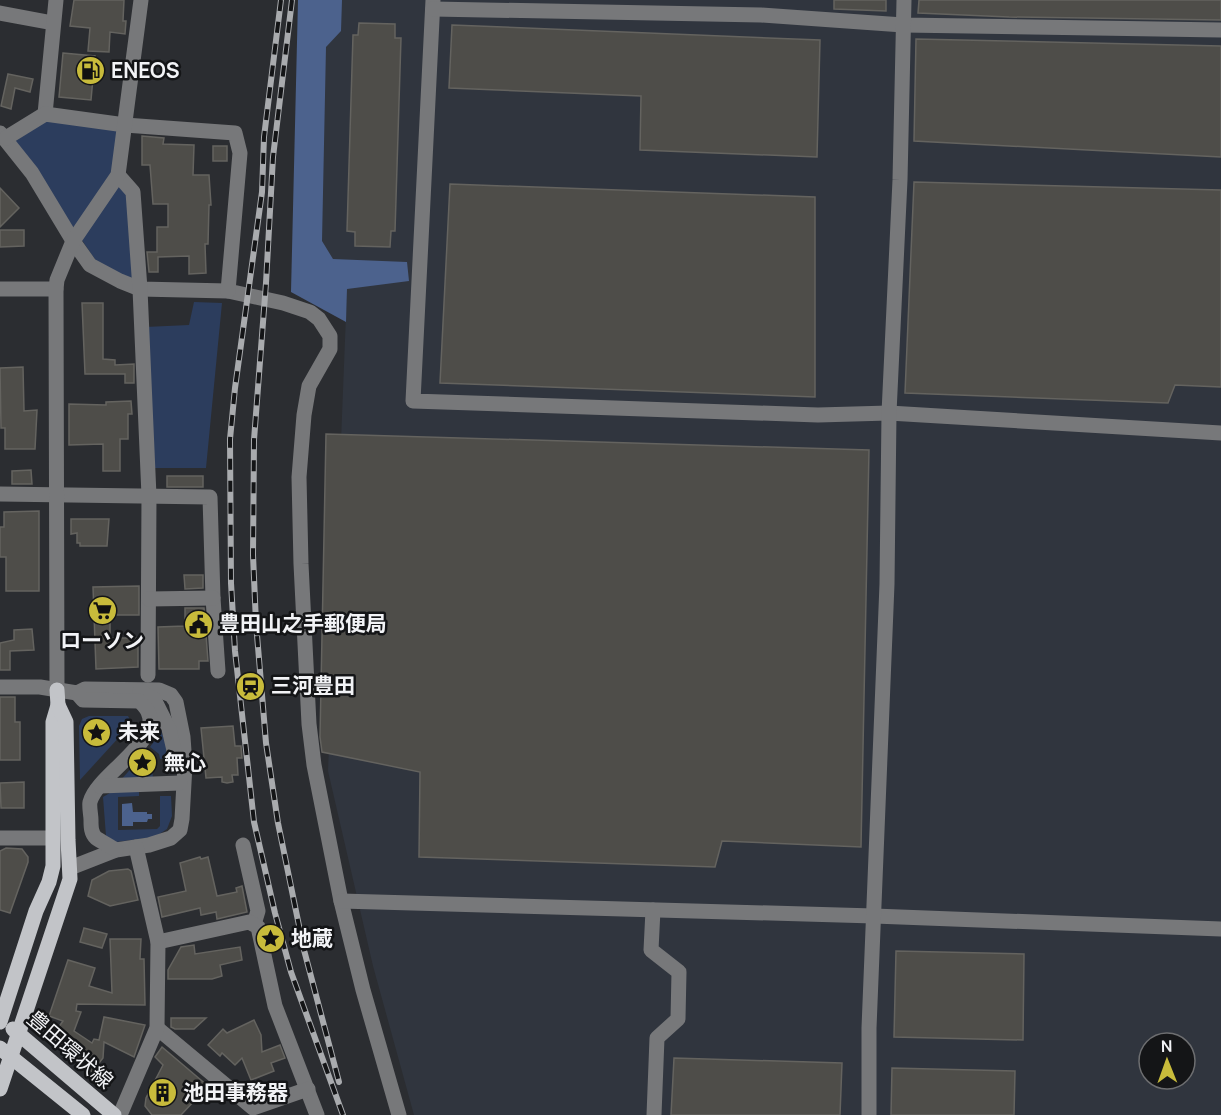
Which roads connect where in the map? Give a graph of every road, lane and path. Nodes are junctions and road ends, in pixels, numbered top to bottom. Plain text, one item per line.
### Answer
1 (56, 0) edge
2 (141, 0) edge
3 (904, 0) edge
4 (433, 4) edge
5 (0, 13) edge
6 (53, 23) junction
7 (903, 25) junction
8 (1221, 30) edge
9 (45, 114) junction
10 (125, 125) junction
11 (3, 135) edge
12 (118, 175) junction
13 (73, 241) junction
14 (0, 289) edge
15 (56, 289) junction
16 (140, 289) junction
17 (228, 291) junction
18 (889, 413) junction
19 (1221, 433) edge
20 (0, 494) edge
21 (56, 494) junction
22 (149, 496) junction
23 (213, 598) junction
24 (149, 599) junction
25 (218, 671) dead end
26 (148, 675) dead end
27 (0, 687) edge
28 (140, 690) junction
29 (77, 693) junction
30 (57, 697) junction
31 (180, 783) junction
32 (100, 786) junction
33 (182, 802) junction
34 (0, 838) edge
35 (52, 838) junction
36 (243, 845) dead end
37 (136, 847) junction
38 (116, 850) junction
39 (70, 868) junction
40 (341, 901) junction
41 (653, 910) junction
42 (874, 916) junction
43 (254, 924) junction
44 (1221, 929) edge
45 (158, 942) junction
46 (0, 1019) edge
47 (157, 1028) junction
48 (19, 1034) junction
49 (6, 1053) edge
50 (0, 1089) edge
51 (308, 1089) junction
52 (83, 1115) edge
53 (114, 1115) edge
54 (120, 1115) edge
55 (317, 1115) edge
56 (399, 1115) edge
57 (654, 1115) edge
58 (869, 1115) edge

1 - 6 street
2 - 10 street
3 - 7 street
4 - 7 street
4 - 18 street
5 - 6 street
6 - 9 street
7 - 8 street
7 - 18 street
9 - 10 street
9 - 11 street
10 - 12 street
10 - 17 street
11 - 13 street
12 - 13 street
12 - 16 street
13 - 15 street
13 - 16 street
14 - 15 street
15 - 21 street
16 - 17 street
16 - 22 street
17 - 40 street
18 - 19 street
18 - 42 street
20 - 21 street
21 - 22 street
21 - 30 street
22 - 23 street
22 - 24 street
23 - 24 street
23 - 25 street
24 - 26 street
27 - 30 street
28 - 29 street
28 - 31 street
28 - 33 street
29 - 30 street
29 - 32 street
30 - 35 main road
30 - 39 main road
31 - 32 street
31 - 33 street
32 - 38 street
33 - 37 street
34 - 35 street
35 - 46 main road
36 - 43 street
37 - 38 street
37 - 45 street
38 - 39 street
39 - 48 main road
40 - 41 street
40 - 56 street
41 - 42 street
41 - 57 street
42 - 44 street
42 - 58 street
43 - 45 street
43 - 51 street
45 - 47 street
46 - 48 main road, 豊田環状線
47 - 51 street
47 - 54 street
48 - 49 main road
48 - 53 main road, 豊田環状線
49 - 50 main road
49 - 52 main road, 豊田環状線
51 - 55 street

